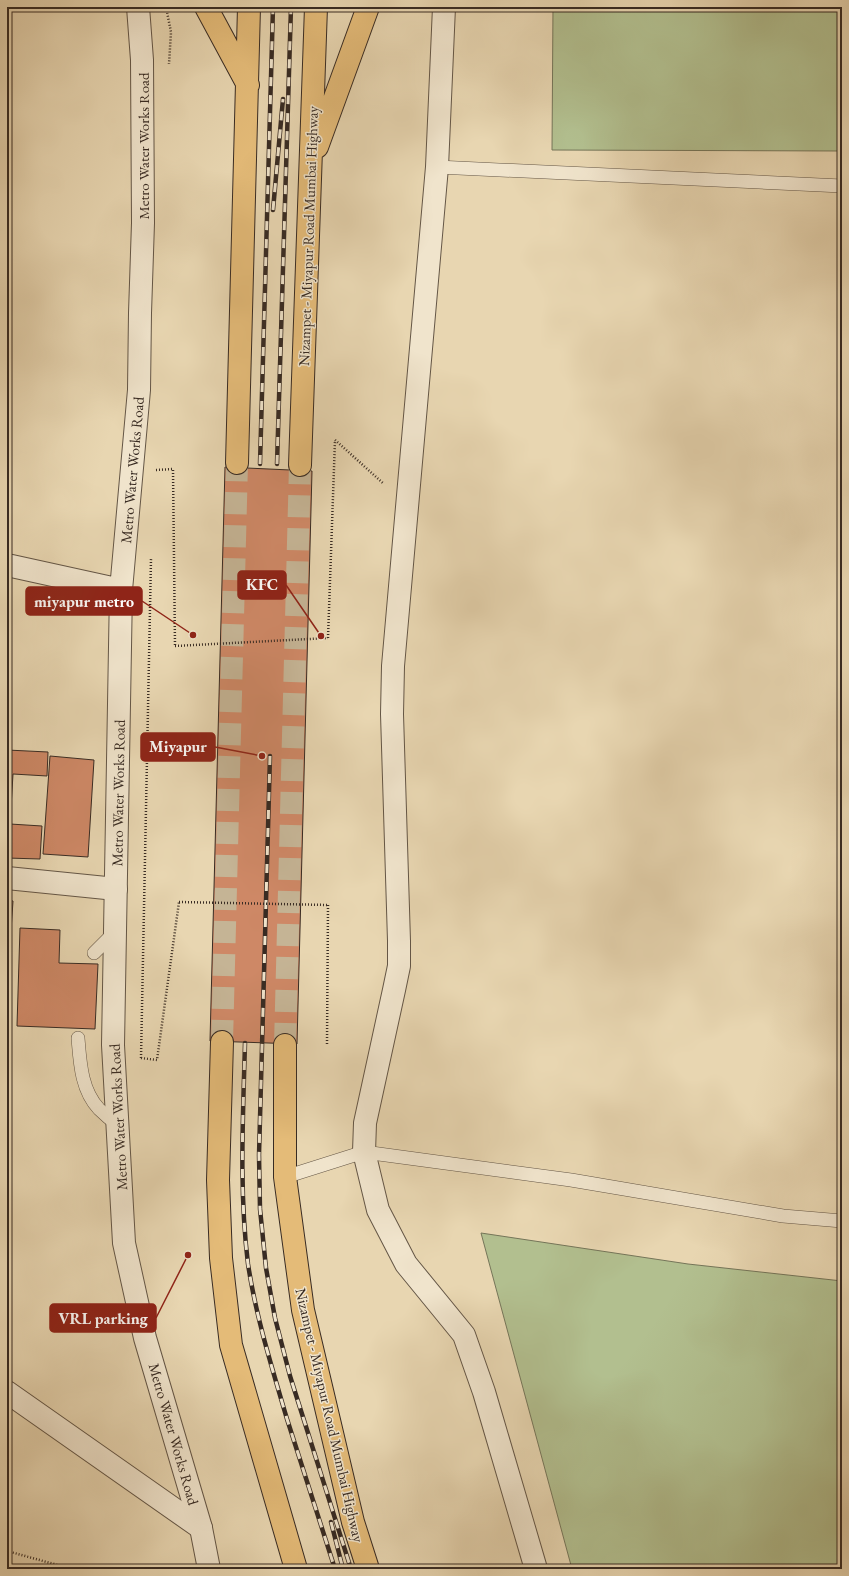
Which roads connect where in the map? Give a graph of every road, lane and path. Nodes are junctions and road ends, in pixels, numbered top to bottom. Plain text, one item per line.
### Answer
1 (138, 7) edge
2 (206, 7) edge
3 (249, 7) edge
4 (316, 7) edge
5 (368, 7) edge
6 (444, 7) edge
7 (248, 86) junction
8 (310, 165) junction
9 (437, 167) junction
10 (842, 186) edge
11 (237, 463) tunnel mouth
12 (300, 465) tunnel mouth
13 (153, 470) dead end
14 (407, 504) junction
15 (7, 565) edge
16 (121, 590) junction
17 (7, 878) edge
18 (116, 889) junction
19 (116, 932) junction
20 (94, 953) dead end
21 (78, 1038) dead end
22 (222, 1042) tunnel mouth
23 (327, 1044) dead end
24 (286, 1045) tunnel mouth
25 (141, 1066) dead end
26 (118, 1125) junction
27 (364, 1152) junction
28 (285, 1177) junction
29 (842, 1221) edge
30 (7, 1392) edge
31 (201, 1528) junction
32 (7, 1551) edge
33 (72, 1569) edge
34 (209, 1569) edge
35 (296, 1569) edge
36 (368, 1569) edge
37 (536, 1569) edge

1 - 16 street, Metro Water Works Road
2 - 7 highway
3 - 7 highway
4 - 8 highway, Nizampet - Miyapur Road Mumbai Highway
5 - 8 highway
6 - 9 street
7 - 11 highway
8 - 12 highway, Nizampet - Miyapur Road Mumbai Highway
9 - 10 lane
9 - 14 street
13 - 14 path, bridge
14 - 27 street
15 - 16 street
16 - 18 street, Metro Water Works Road
17 - 18 street
18 - 19 street, Metro Water Works Road
19 - 20 lane
19 - 26 street, Metro Water Works Road
21 - 26 lane
22 - 35 highway
23 - 25 path, bridge
24 - 28 highway, Nizampet - Miyapur Road Mumbai Highway
26 - 31 street, Metro Water Works Road
27 - 28 lane
27 - 29 lane
27 - 37 street
28 - 36 highway, Nizampet - Miyapur Road Mumbai Highway
30 - 31 street
31 - 34 street, Metro Water Works Road
32 - 33 path

